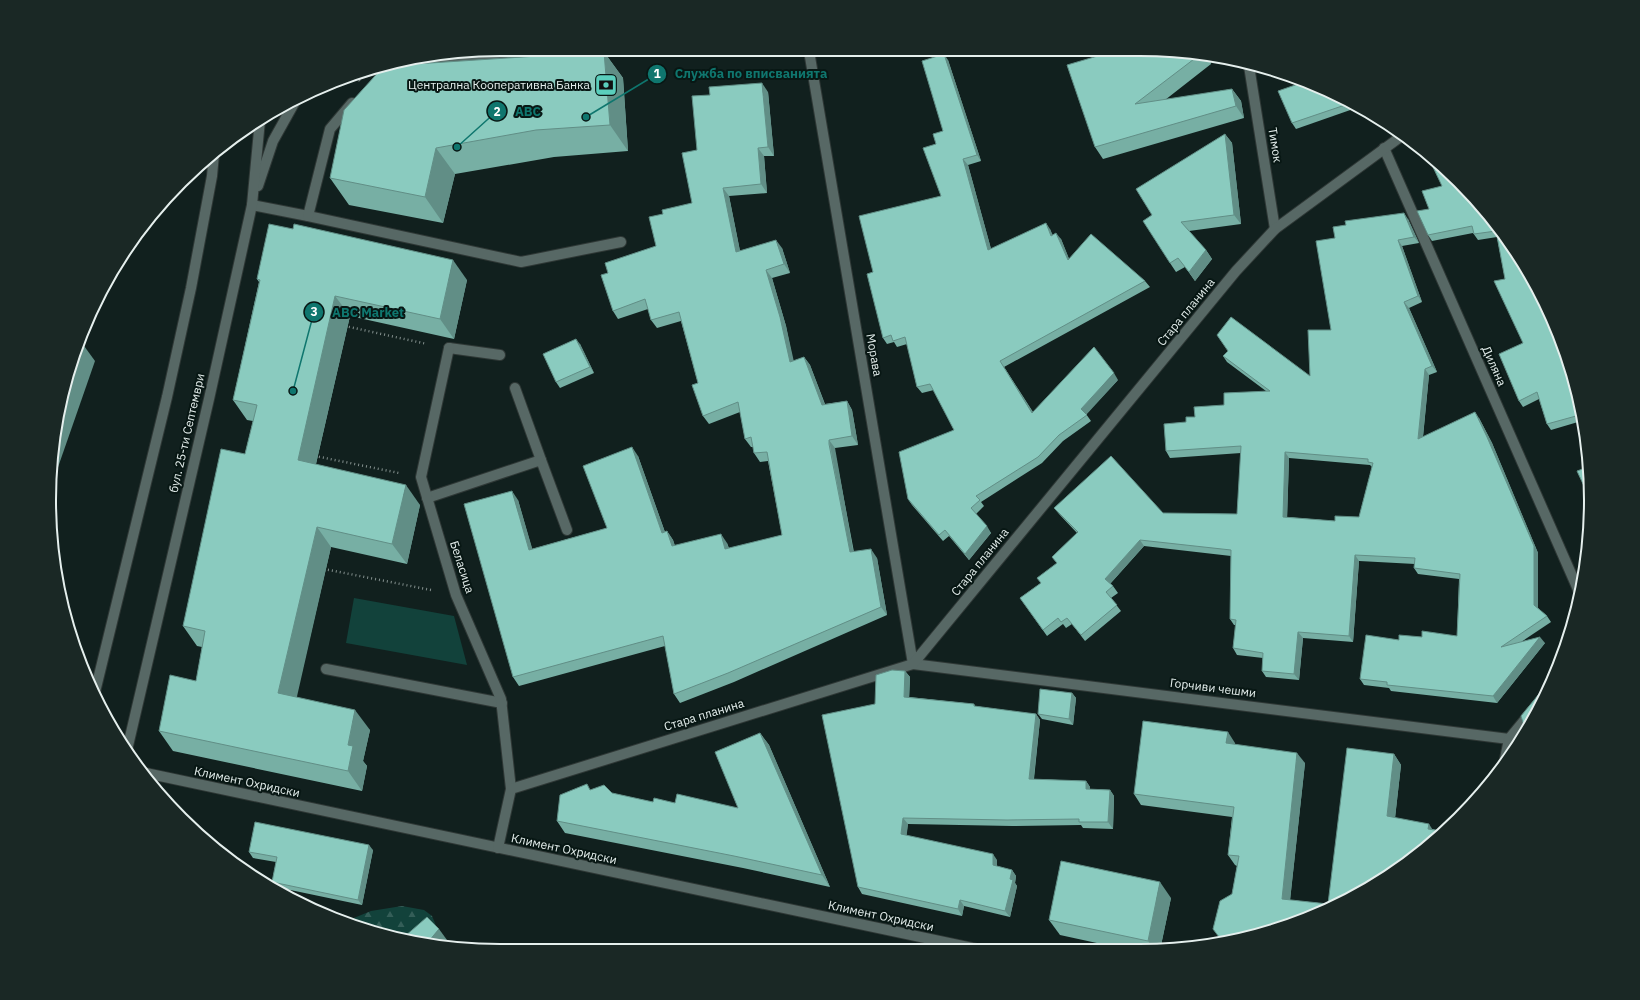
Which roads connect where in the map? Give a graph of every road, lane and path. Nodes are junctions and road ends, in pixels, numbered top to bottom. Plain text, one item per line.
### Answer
1 (526, 56) edge
2 (810, 56) edge
3 (430, 62) edge
4 (408, 66) edge
5 (1250, 70) edge
6 (388, 75) edge
7 (362, 94) edge
8 (291, 108) edge
9 (259, 127) edge
10 (1398, 139) edge
11 (1384, 148) junction
12 (213, 161) edge
13 (210, 164) edge
14 (212, 176) junction
15 (252, 205) junction
16 (308, 216) junction
17 (1275, 229) junction
18 (621, 242) dead end
19 (340, 325) edge
20 (448, 348) junction
21 (500, 355) dead end
22 (515, 388) dead end
23 (314, 456) dead end
24 (541, 460) junction
25 (421, 477) junction
26 (427, 498) junction
27 (567, 530) dead end
28 (316, 567) edge
29 (1576, 584) edge
30 (456, 595) junction
31 (913, 664) junction
32 (326, 669) dead end
33 (97, 685) edge
34 (502, 703) junction
35 (1529, 715) edge
36 (1509, 739) junction
37 (129, 743) edge
38 (1507, 750) edge
39 (151, 774) edge
40 (511, 789) junction
41 (498, 848) junction
42 (954, 944) edge

1 - 3 street
2 - 31 street, Морава
4 - 6 street
5 - 17 street, Тимок
7 - 16 street
8 - 15 street
9 - 15 street, бул. 25-ти Септември
10 - 11 street, Стара планина
11 - 17 street, Стара планина
11 - 29 street, Диляна
12 - 14 street
13 - 14 street
14 - 33 street
15 - 16 street
15 - 37 street, бул. 25-ти Септември
16 - 18 street
17 - 31 street, Стара планина
19 - 20 path
20 - 21 street
20 - 25 street, Беласица
22 - 24 street
23 - 25 path
24 - 26 street
24 - 27 street
25 - 26 street, Беласица
26 - 30 street, Беласица
28 - 30 path
30 - 34 street, Беласица
31 - 36 street, Горчиви чешми
31 - 40 street, Стара планина
32 - 34 street
34 - 40 street, Беласица
35 - 36 street
36 - 38 street
39 - 41 street, Климент Охридски
40 - 41 street
41 - 42 street, Климент Охридски

